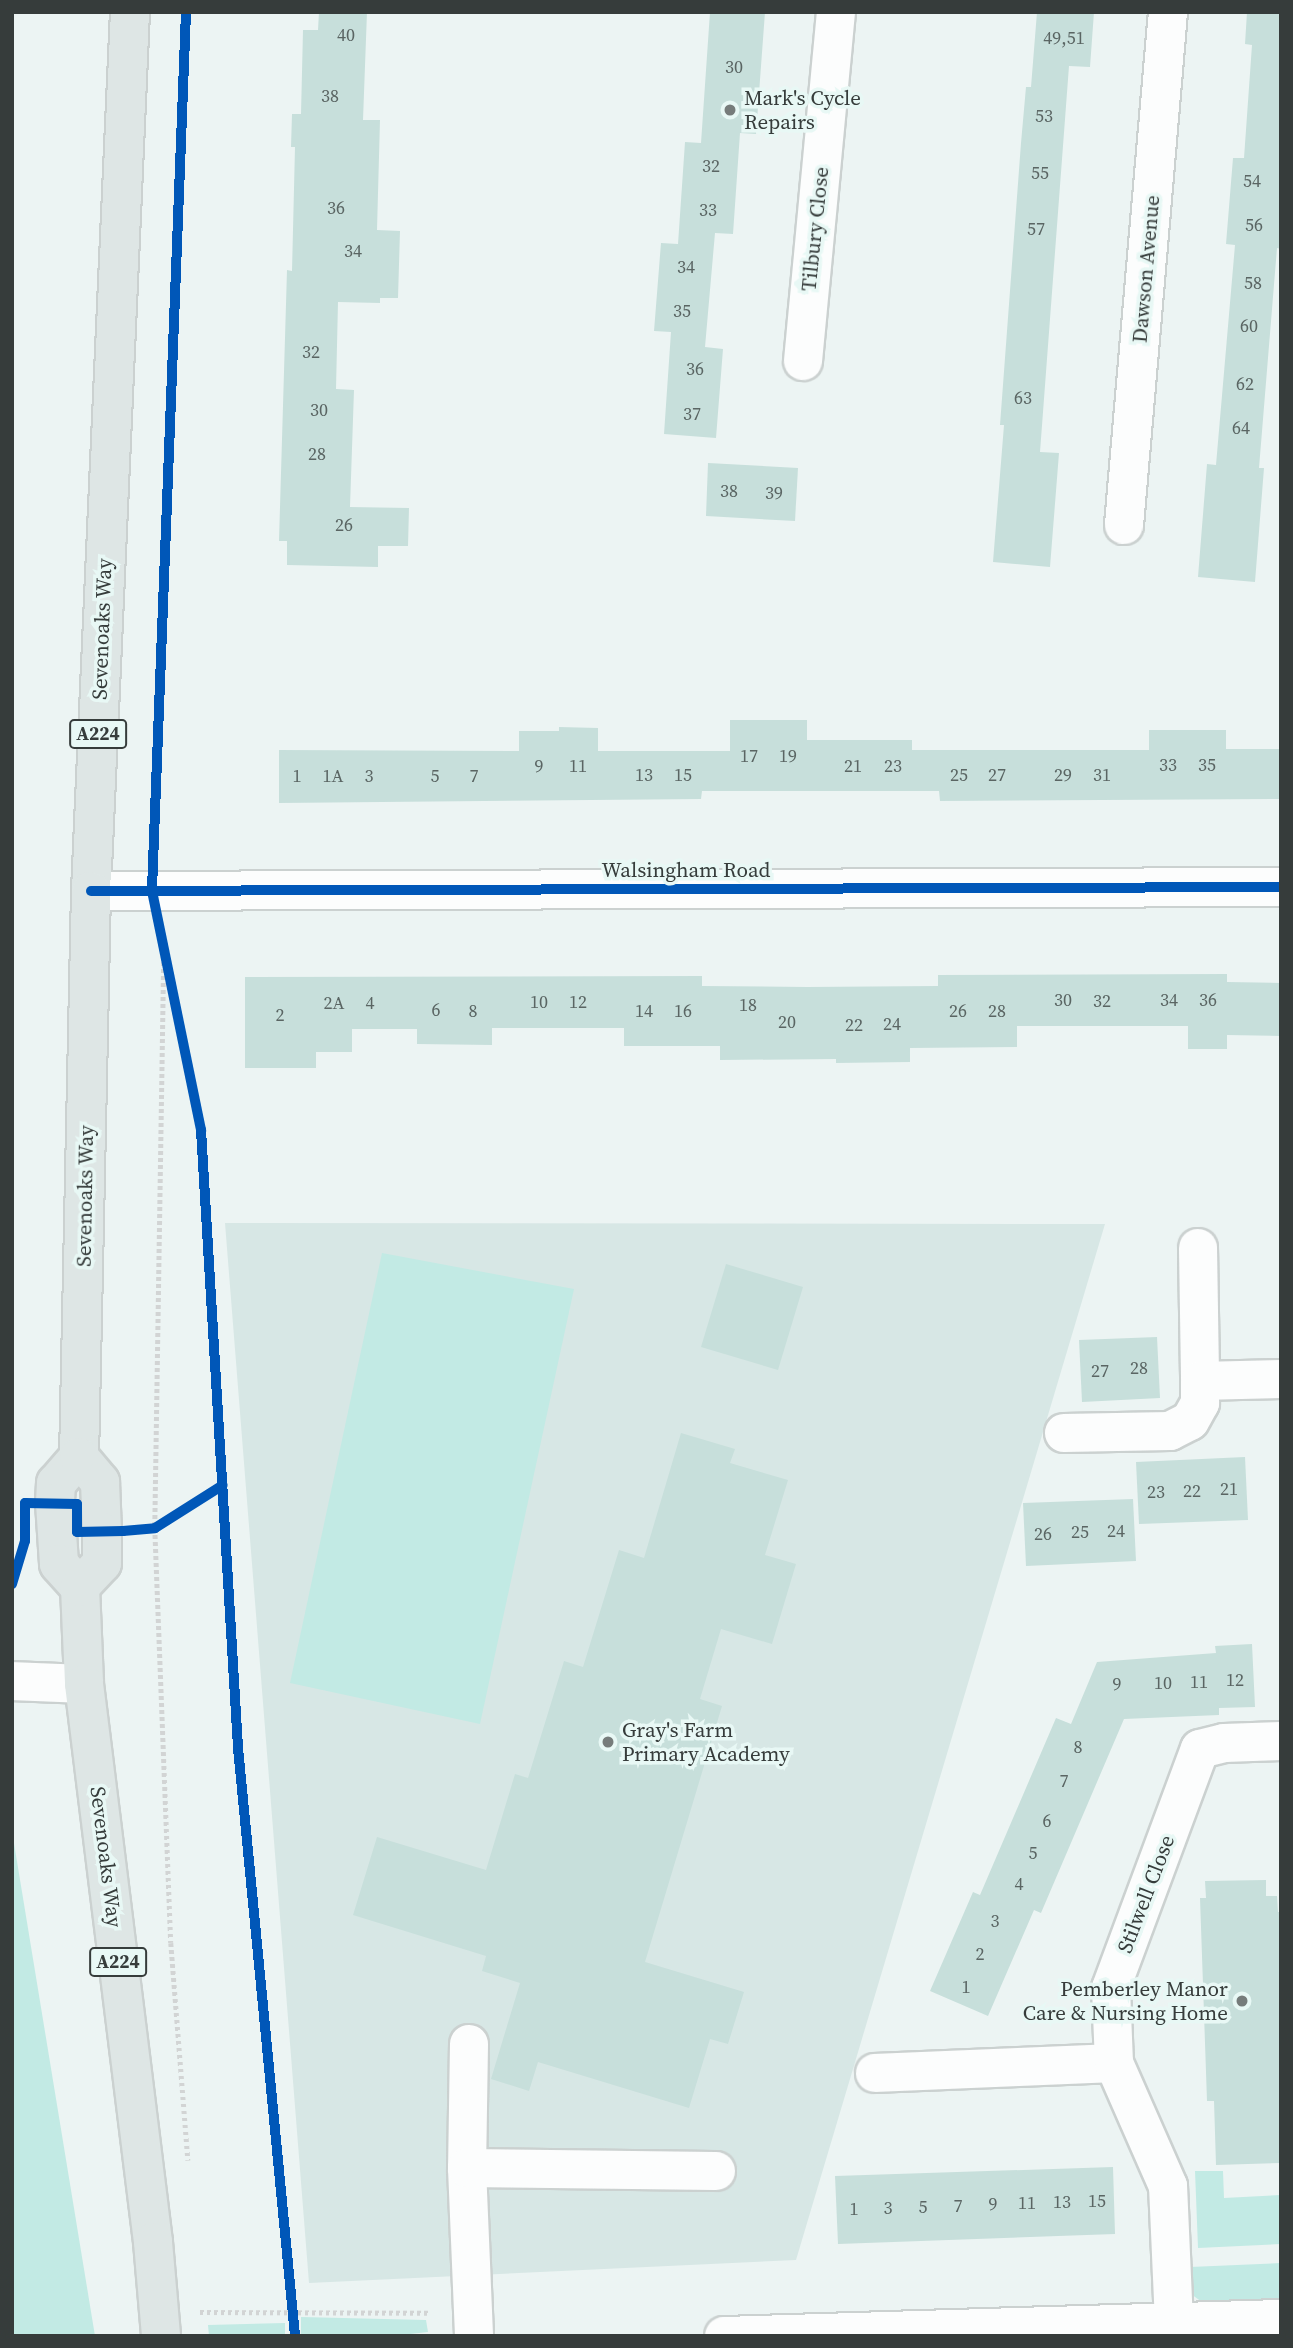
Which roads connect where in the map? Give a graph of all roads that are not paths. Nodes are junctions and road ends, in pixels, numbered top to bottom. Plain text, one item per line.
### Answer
1 (130, 12) edge
2 (836, 12) edge
3 (1168, 12) edge
4 (803, 361) dead end
5 (1124, 525) dead end
6 (1281, 887) edge
7 (91, 891) junction
8 (1198, 1248) dead end
9 (1281, 1379) edge
10 (1200, 1381) junction
11 (1064, 1433) dead end
12 (12, 1681) edge
13 (84, 1684) junction
14 (1281, 1741) edge
15 (470, 2044) dead end
16 (1114, 2063) junction
17 (875, 2073) dead end
18 (467, 2168) junction
19 (716, 2171) dead end
20 (1281, 2319) edge
21 (1174, 2323) junction
22 (474, 2327) edge
23 (162, 2336) edge
24 (724, 2336) edge

1 - 7 main road, Sevenoaks Way / A224
2 - 4 street, Tilbury Close
3 - 5 street, Dawson Avenue
6 - 7 street, Walsingham Road
7 - 13 main road, Sevenoaks Way / A224
8 - 10 street
9 - 10 street
10 - 11 street
12 - 13 street
13 - 23 main road, Sevenoaks Way / A224
14 - 16 street, Stilwell Close
15 - 18 street
16 - 17 street
16 - 21 street, Stilwell Close
18 - 19 street
18 - 22 street
20 - 21 street
21 - 24 street

